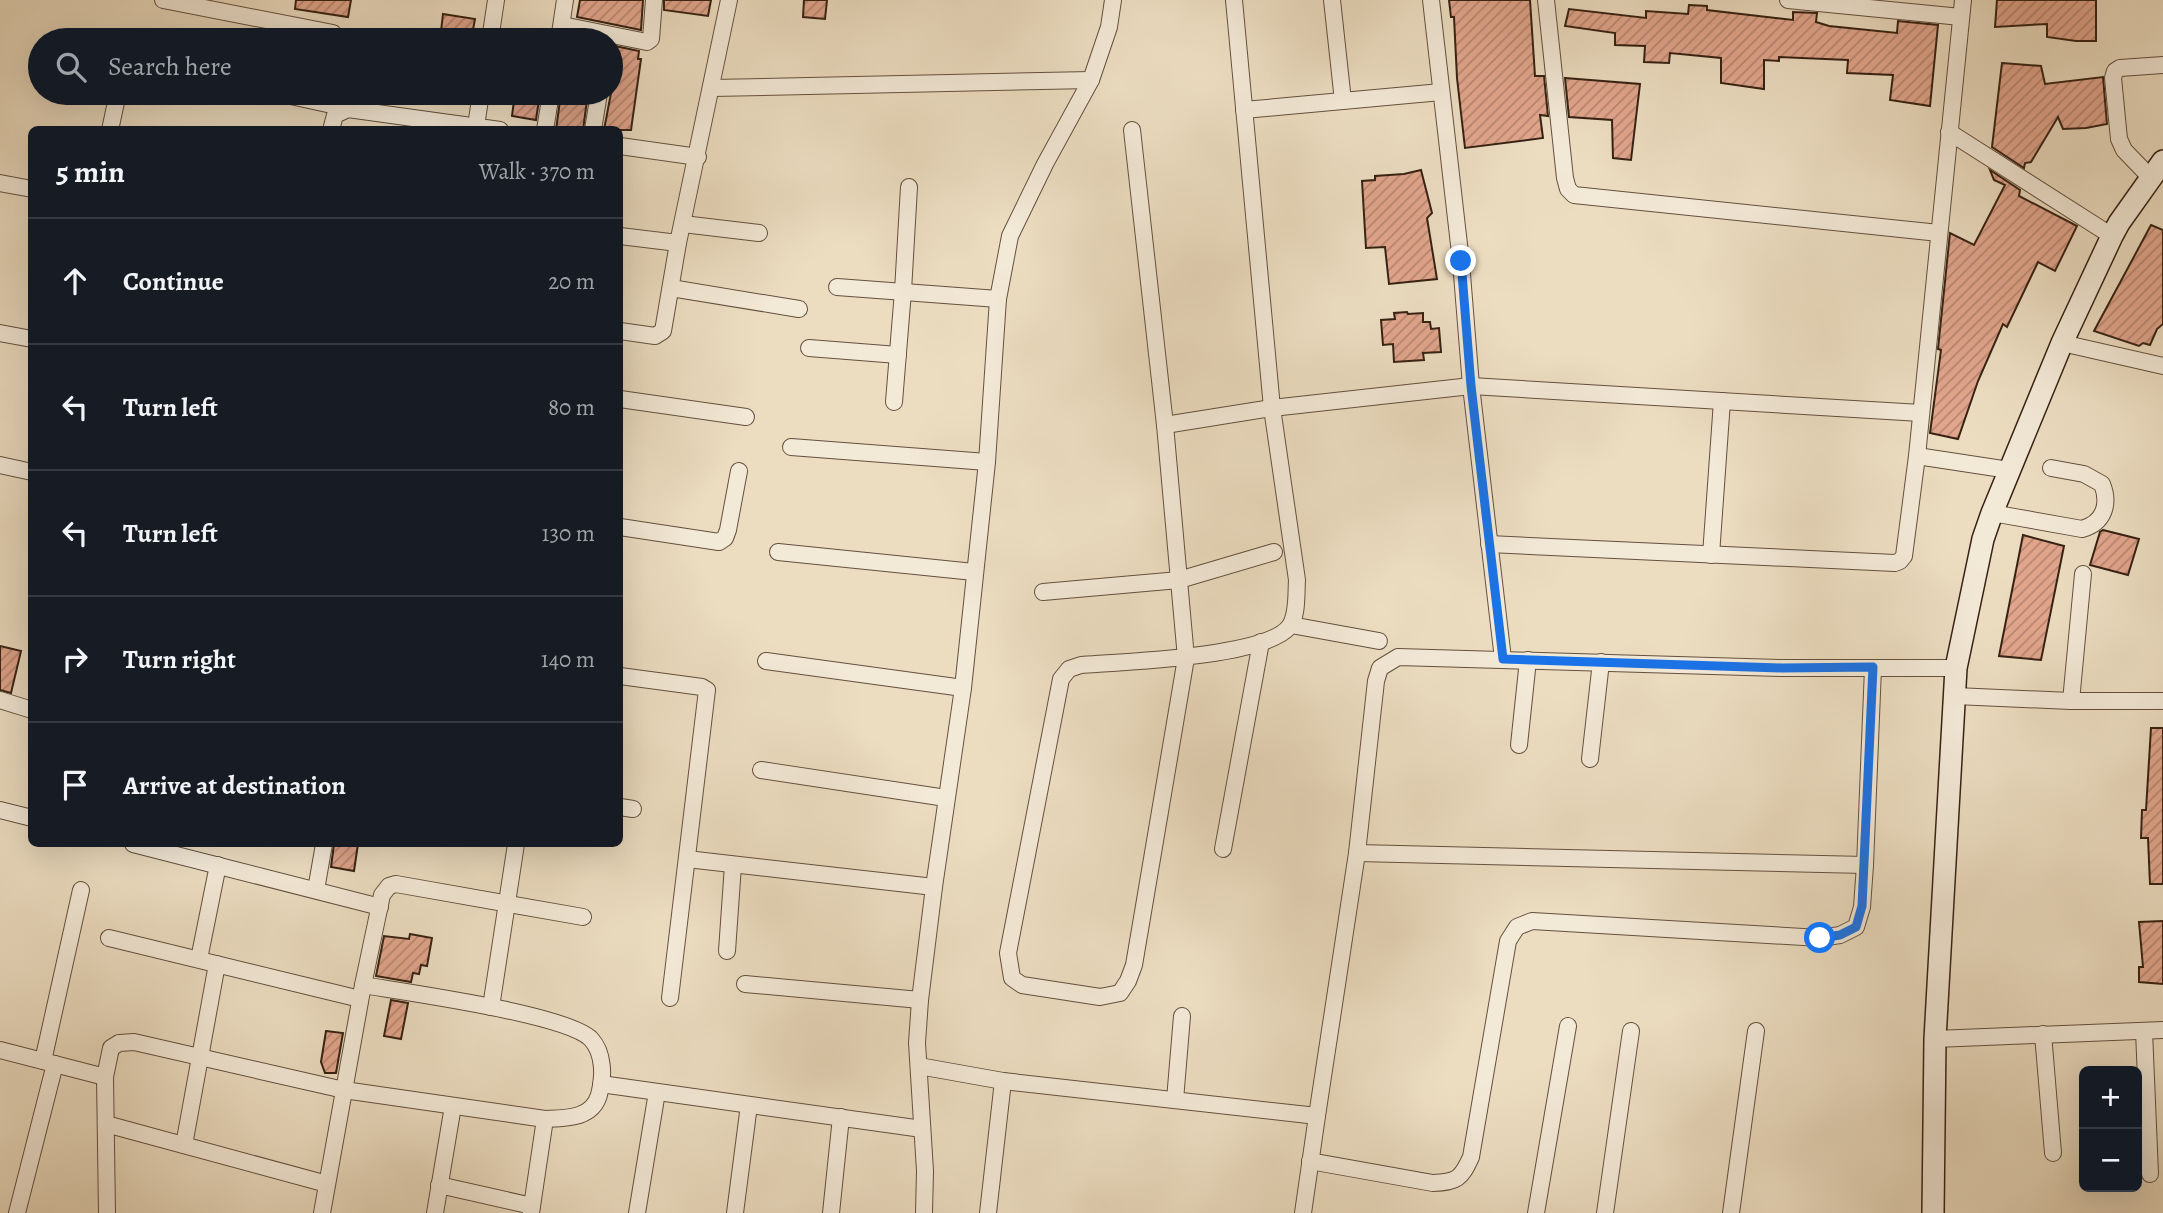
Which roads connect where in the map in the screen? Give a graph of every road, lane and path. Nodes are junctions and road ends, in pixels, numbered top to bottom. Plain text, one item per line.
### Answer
1 (163, 0) edge
2 (496, 0) edge
3 (565, 0) edge
4 (654, 0) edge
5 (729, 0) edge
6 (1113, 0) edge
7 (1234, 0) edge
8 (1332, 0) edge
9 (1431, 0) edge
10 (1546, 0) edge
11 (1788, 0) edge
12 (1963, 0) edge
13 (1961, 18) junction
14 (307, 28) edge
15 (492, 28) edge
16 (562, 28) edge
17 (623, 39) edge
18 (2163, 65) edge
19 (1091, 80) junction
20 (712, 88) junction
21 (1441, 92) junction
22 (1343, 101) junction
23 (115, 105) edge
24 (332, 105) edge
25 (479, 105) edge
26 (549, 105) edge
27 (596, 105) edge
28 (355, 110) junction
29 (1244, 110) junction
30 (410, 124) edge
31 (111, 126) edge
32 (332, 126) edge
33 (476, 126) joint
34 (546, 126) edge
35 (594, 126) edge
36 (1132, 130) dead end
37 (1950, 132) junction
38 (623, 146) edge
39 (698, 158) junction
40 (2157, 169) edge
41 (0, 183) edge
42 (909, 187) dead end
43 (28, 188) edge
44 (683, 224) junction
45 (759, 233) dead end
46 (1939, 233) junction
47 (623, 236) edge
48 (2112, 236) junction
49 (678, 243) junction
50 (837, 287) dead end
51 (671, 288) junction
52 (904, 291) junction
53 (998, 299) junction
54 (799, 309) dead end
55 (623, 331) edge
56 (0, 333) edge
57 (28, 339) edge
58 (2062, 343) junction
59 (809, 348) dead end
60 (898, 355) junction
61 (2163, 366) edge
62 (1471, 386) junction
63 (623, 399) edge
64 (1722, 401) junction
65 (894, 402) dead end
66 (1272, 408) junction
67 (1921, 413) junction
68 (746, 417) dead end
69 (1165, 425) junction
70 (791, 447) dead end
71 (1917, 456) junction
72 (987, 462) junction
73 (0, 465) edge
74 (2052, 468) dead end
75 (2009, 470) junction
76 (28, 471) edge
77 (739, 471) dead end
78 (1992, 513) junction
79 (623, 527) edge
80 (1489, 544) junction
81 (778, 552) dead end
82 (1274, 552) dead end
83 (1711, 555) junction
84 (974, 572) junction
85 (2083, 574) dead end
86 (1179, 580) junction
87 (1043, 592) dead end
88 (1291, 625) junction
89 (1379, 641) dead end
90 (1261, 642) junction
91 (1186, 658) junction
92 (1503, 659) junction
93 (1528, 660) junction
94 (766, 661) dead end
95 (1601, 662) junction
96 (1873, 667) junction
97 (1956, 668) junction
98 (623, 676) edge
99 (963, 688) junction
100 (1955, 696) junction
101 (0, 701) edge
102 (2071, 701) junction
103 (2163, 701) edge
104 (28, 708) edge
105 (1519, 745) dead end
106 (1590, 759) dead end
107 (761, 770) dead end
108 (946, 798) junction
109 (0, 810) edge
110 (28, 816) edge
111 (146, 847) edge
112 (323, 847) edge
113 (516, 847) edge
114 (1223, 849) dead end
115 (1357, 853) junction
116 (687, 859) junction
117 (218, 865) junction
118 (733, 865) junction
119 (1865, 865) junction
120 (934, 887) junction
121 (81, 890) dead end
122 (316, 890) junction
123 (508, 903) junction
124 (380, 906) junction
125 (583, 917) dead end
126 (109, 938) dead end
127 (727, 951) dead end
128 (199, 959) junction
129 (217, 964) junction
130 (745, 984) dead end
131 (361, 992) junction
132 (670, 998) dead end
133 (920, 1000) junction
134 (491, 1007) junction
135 (1182, 1016) dead end
136 (1567, 1026) dead end
137 (2163, 1030) edge
138 (1631, 1031) dead end
139 (1756, 1031) dead end
140 (2144, 1031) junction
141 (2043, 1034) junction
142 (1935, 1039) junction
143 (0, 1050) edge
144 (200, 1057) junction
145 (49, 1062) junction
146 (919, 1066) junction
147 (105, 1077) junction
148 (1003, 1081) junction
149 (601, 1084) junction
150 (344, 1090) junction
151 (657, 1092) junction
152 (1174, 1100) junction
153 (749, 1105) junction
154 (453, 1106) junction
155 (1317, 1116) junction
156 (841, 1117) junction
157 (545, 1119) junction
158 (106, 1124) junction
159 (922, 1129) junction
160 (184, 1145) junction
161 (2053, 1153) dead end
162 (1310, 1161) junction
163 (2150, 1174) dead end
164 (327, 1184) junction
165 (439, 1185) junction
166 (531, 1209) edge
167 (17, 1213) edge
168 (107, 1213) edge
169 (322, 1213) edge
170 (435, 1213) edge
171 (637, 1213) edge
172 (735, 1213) edge
173 (831, 1213) edge
174 (924, 1213) edge
175 (988, 1213) edge
176 (1303, 1213) edge
177 (1536, 1213) edge
178 (1605, 1213) edge
179 (1731, 1213) edge
180 (1933, 1213) edge

1 - 14 street
2 - 15 street
3 - 16 street
4 - 17 street
5 - 20 street
6 - 19 street
7 - 29 street
8 - 22 street
9 - 21 street
10 - 46 street
11 - 13 street
12 - 13 street
13 - 37 street
18 - 40 street
19 - 20 street
19 - 53 street
20 - 39 street
21 - 22 street
21 - 62 street
22 - 29 street
23 - 31 street
24 - 28 street
25 - 33 street
26 - 34 street
27 - 35 street
28 - 30 street
28 - 32 street
29 - 66 street
30 - 33 street
36 - 69 street
37 - 46 street
37 - 48 street
38 - 39 street
39 - 44 street
40 - 48 main road
41 - 43 street
42 - 52 street
44 - 45 street
44 - 49 street
46 - 67 street
47 - 49 street
48 - 58 main road
49 - 51 street
50 - 52 street
51 - 54 street
51 - 55 street
52 - 53 street
52 - 60 street
53 - 72 street
56 - 57 street
58 - 61 street
58 - 75 main road
59 - 60 street
60 - 65 street
62 - 64 street
62 - 66 street
62 - 80 street
63 - 68 street
64 - 67 street
64 - 83 street
66 - 69 street
66 - 88 street
67 - 71 street
69 - 86 street
70 - 72 street
71 - 75 street
71 - 83 street
72 - 84 street
73 - 76 street
74 - 78 street
75 - 78 main road
77 - 79 street
78 - 97 main road
80 - 83 street
80 - 92 street
81 - 84 street
82 - 86 street
84 - 99 street
85 - 102 street
86 - 87 street
86 - 91 street
88 - 89 street
88 - 90 street
90 - 91 street
90 - 114 street
91 - 91 street
92 - 93 street
92 - 115 street
93 - 95 street
93 - 105 street
94 - 99 street
95 - 96 street
95 - 106 street
96 - 97 street
96 - 119 street
97 - 100 main road
98 - 116 street
99 - 108 street
100 - 102 street
100 - 142 main road
101 - 104 street
102 - 103 street
107 - 108 street
108 - 120 street
109 - 110 street
111 - 117 street
112 - 122 street
113 - 123 street
115 - 119 street
115 - 155 street
116 - 118 street
116 - 132 street
117 - 122 street
117 - 128 street
118 - 120 street
118 - 127 street
119 - 162 street
120 - 133 street
121 - 145 street
122 - 124 street
123 - 124 street
123 - 125 street
123 - 134 street
124 - 131 street
126 - 128 street
128 - 129 street
129 - 131 street
129 - 144 street
130 - 133 street
131 - 134 street
131 - 150 street
133 - 146 street
134 - 149 street
135 - 152 street
136 - 177 street
137 - 140 street
138 - 178 street
139 - 179 street
140 - 141 street
140 - 163 street
141 - 142 street
141 - 161 street
142 - 180 main road
143 - 145 street
144 - 147 street
144 - 150 street
144 - 160 street
145 - 147 street
145 - 167 street
146 - 148 street
146 - 159 street
147 - 158 street
148 - 152 street
148 - 175 street
149 - 151 street
149 - 157 street
150 - 154 street
150 - 164 street
151 - 153 street
151 - 171 street
152 - 155 street
153 - 156 street
153 - 172 street
154 - 157 street
154 - 165 street
155 - 162 street
156 - 159 street
156 - 173 street
157 - 166 street
158 - 160 street
158 - 168 street
159 - 174 street
160 - 164 street
162 - 176 street
164 - 169 street
165 - 166 street
165 - 170 street

